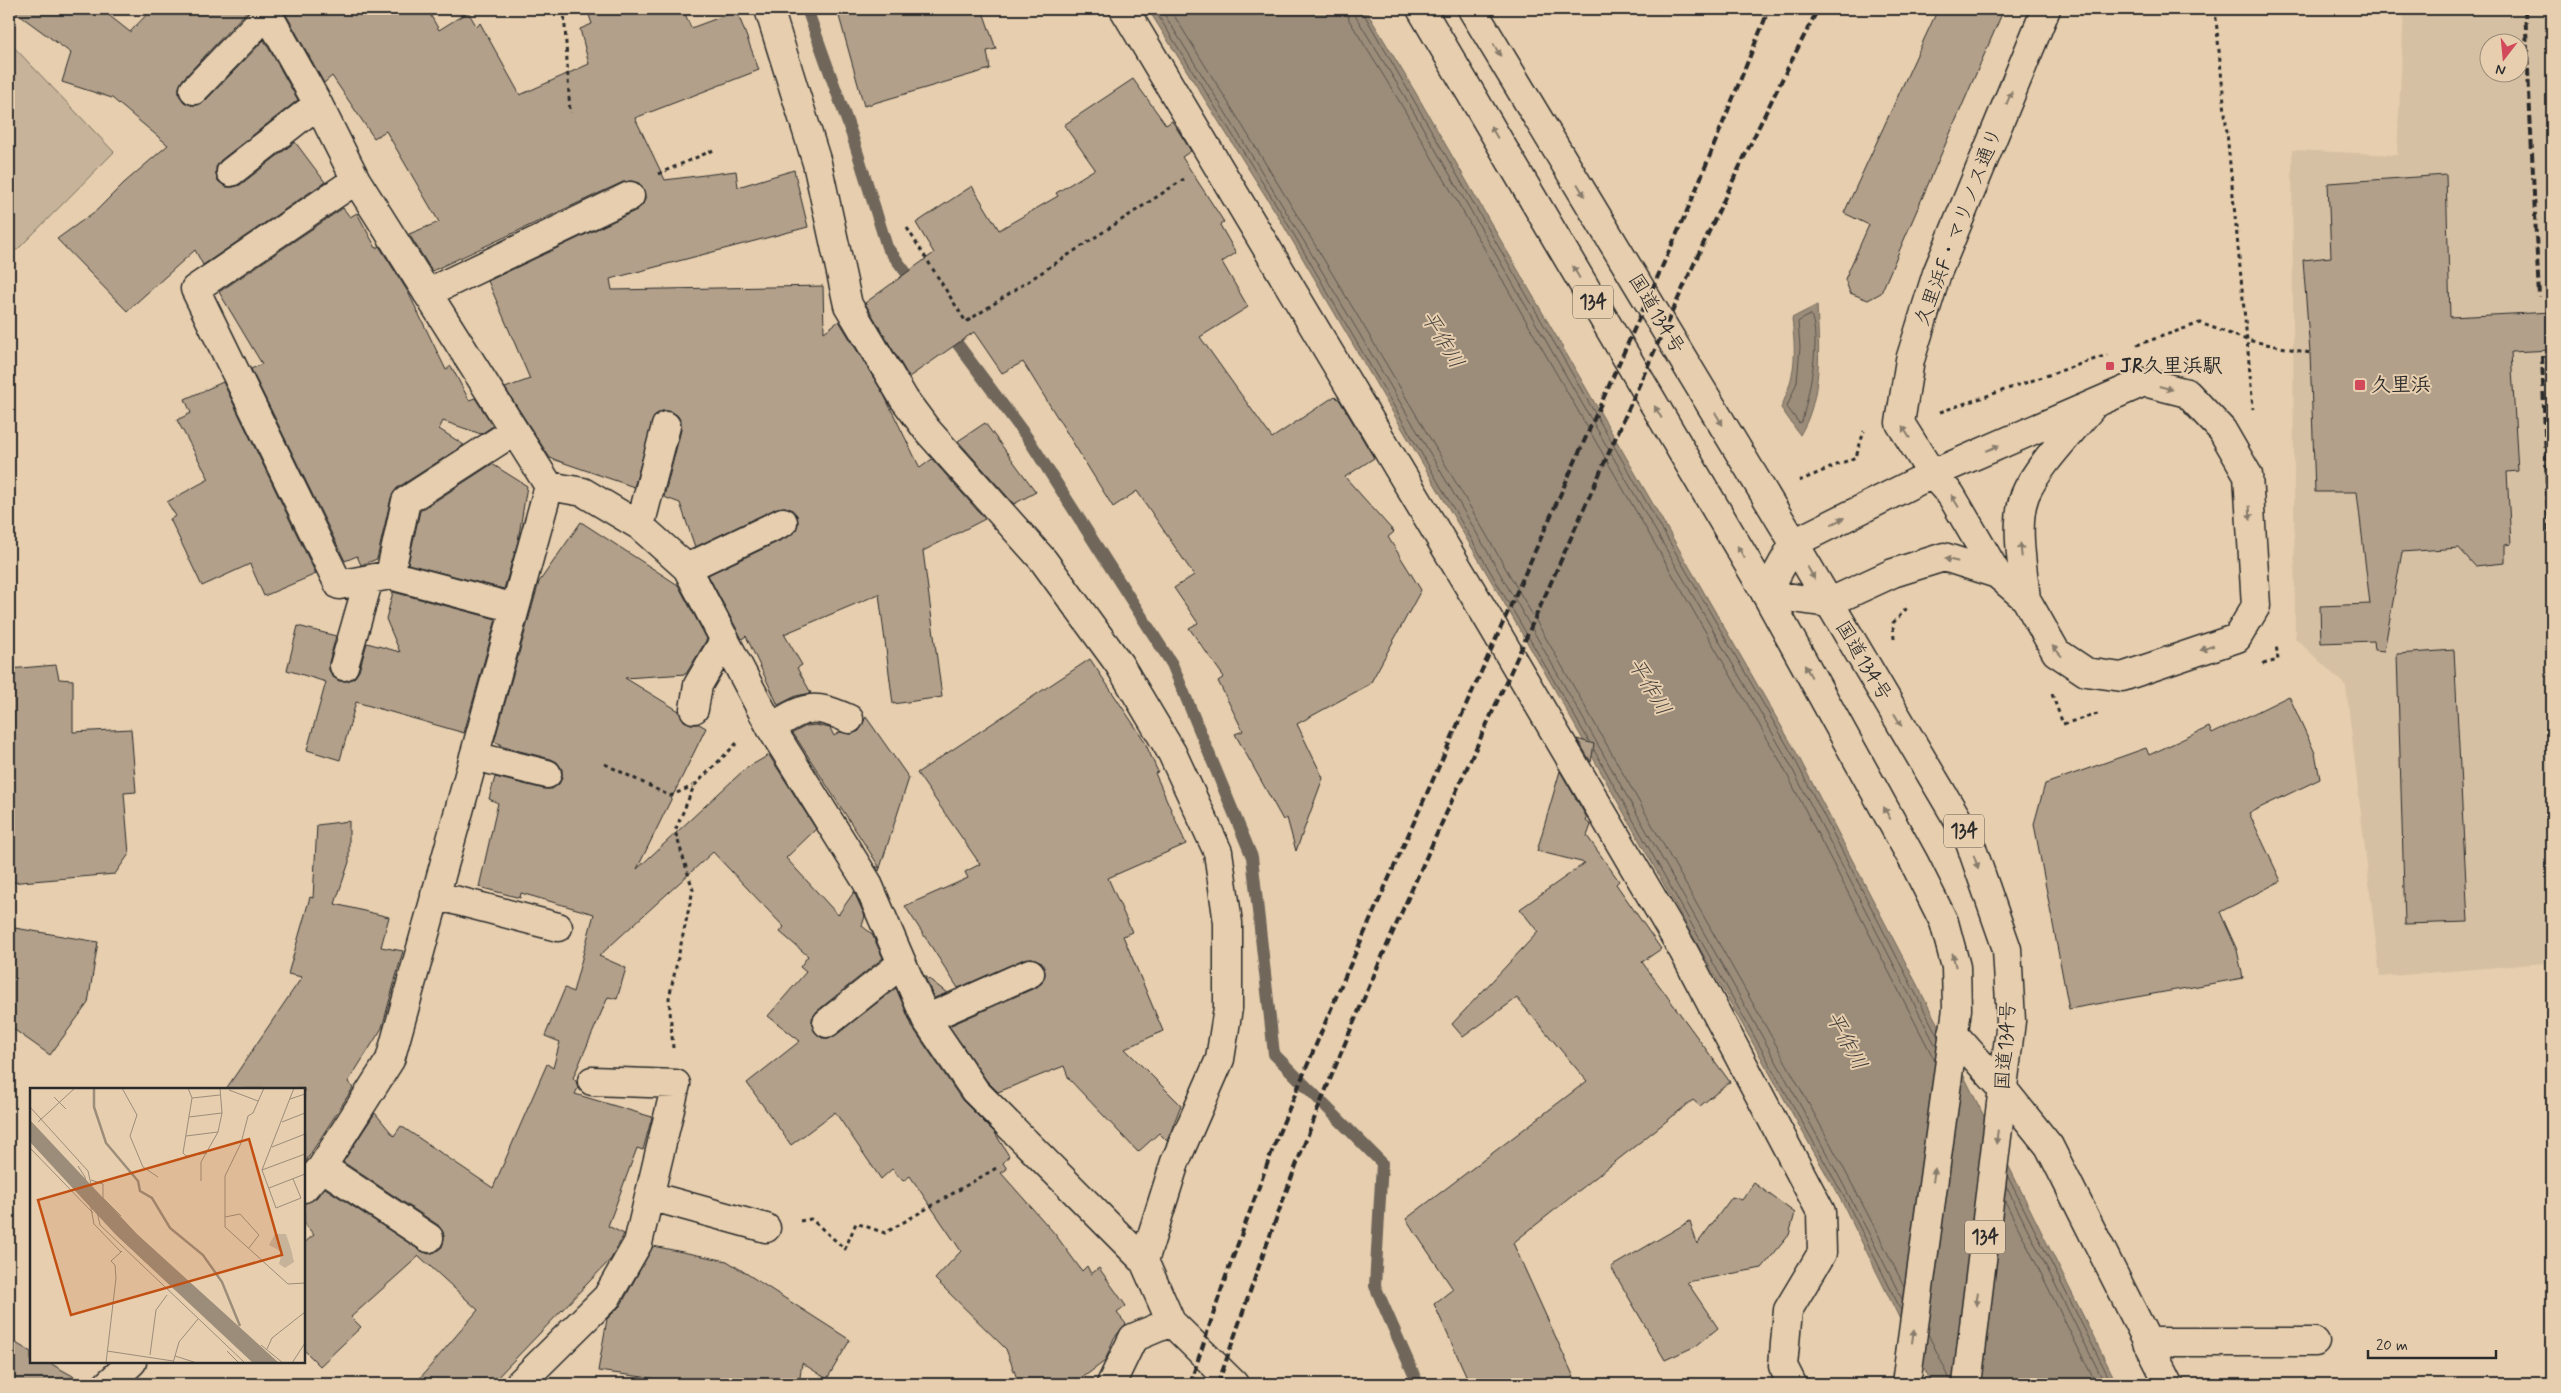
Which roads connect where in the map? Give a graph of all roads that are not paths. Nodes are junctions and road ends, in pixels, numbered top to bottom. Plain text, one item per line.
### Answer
1 (769, 9) edge
2 (1124, 9) edge
3 (1421, 9) edge
4 (1472, 9) edge
5 (2046, 9) edge
6 (267, 11) edge
7 (194, 90) dead end
8 (318, 104) junction
9 (231, 172) dead end
10 (356, 180) junction
11 (630, 196) road end
12 (427, 293) junction
13 (2095, 403) junction
14 (666, 426) dead end
15 (514, 431) junction
16 (1932, 474) junction
17 (548, 486) junction
18 (783, 522) dead end
19 (640, 526) junction
20 (1794, 543) junction
21 (687, 568) junction
22 (1997, 574) junction
23 (380, 577) junction
24 (1766, 594) junction
25 (2026, 599) junction
26 (1828, 603) junction
27 (515, 608) junction
28 (724, 639) junction
29 (344, 666) dead end
30 (694, 709) dead end
31 (849, 719) dead end
32 (768, 721) junction
33 (474, 756) junction
34 (547, 774) dead end
35 (436, 895) junction
36 (558, 927) dead end
37 (901, 964) junction
38 (1030, 973) dead end
39 (926, 1019) junction
40 (1955, 1021) junction
41 (827, 1023) dead end
42 (592, 1081) dead end
43 (2003, 1089) junction
44 (322, 1167) junction
45 (305, 1187) edge
46 (650, 1196) junction
47 (766, 1228) road end
48 (429, 1238) dead end
49 (1144, 1262) junction
50 (1171, 1322) junction
51 (2148, 1342) junction
52 (2315, 1342) dead end
53 (131, 1363) edge
54 (108, 1384) edge
55 (520, 1384) edge
56 (525, 1384) edge
57 (1111, 1384) edge
58 (1234, 1384) edge
59 (1792, 1384) edge
60 (1906, 1384) edge
61 (1967, 1384) edge
62 (2169, 1384) edge

1 - 49 main road
2 - 59 main road
24 -> 3 main road, 134
4 -> 20 main road, 国道134号 / 134
16 -> 5 main road, 久里浜F・マリノス通り
6 - 7 main road
6 - 8 main road
8 - 9 main road
8 - 10 main road
10 - 12 main road
10 - 23 main road
11 - 12 main road
12 - 15 main road
16 -> 13 main road
25 -> 13 main road
13 -> 25 main road
14 - 19 main road
15 - 17 main road
15 - 23 main road
20 -> 16 main road
22 -> 16 main road, 久里浜F・マリノス通り
17 - 19 main road
17 - 27 main road
18 - 21 main road
19 - 21 main road
20 - 24 main road
20 -> 26 main road, 国道134号 / 134
21 - 28 main road
22 - 25 main road
22 -> 26 main road
23 - 27 main road
23 - 29 main road
24 - 26 main road
40 -> 24 main road, 134
26 -> 43 main road, 国道134号 / 134
27 - 33 main road
28 - 30 main road
28 - 32 main road
31 - 32 main road
32 - 37 main road
33 - 34 main road
33 - 35 main road
35 - 36 main road
35 - 44 main road
37 - 39 main road
37 - 41 main road
38 - 39 main road
39 - 49 main road
40 - 43 main road
60 -> 40 main road, 134
42 - 46 main road
43 - 51 main road
43 -> 61 main road, 国道134号 / 134
44 - 45 main road
44 - 48 main road
46 - 47 main road
46 - 55 main road
49 - 50 main road
50 - 57 main road
50 - 58 main road
51 - 52 main road
51 - 62 main road
53 - 54 main road
55 - 56 main road

